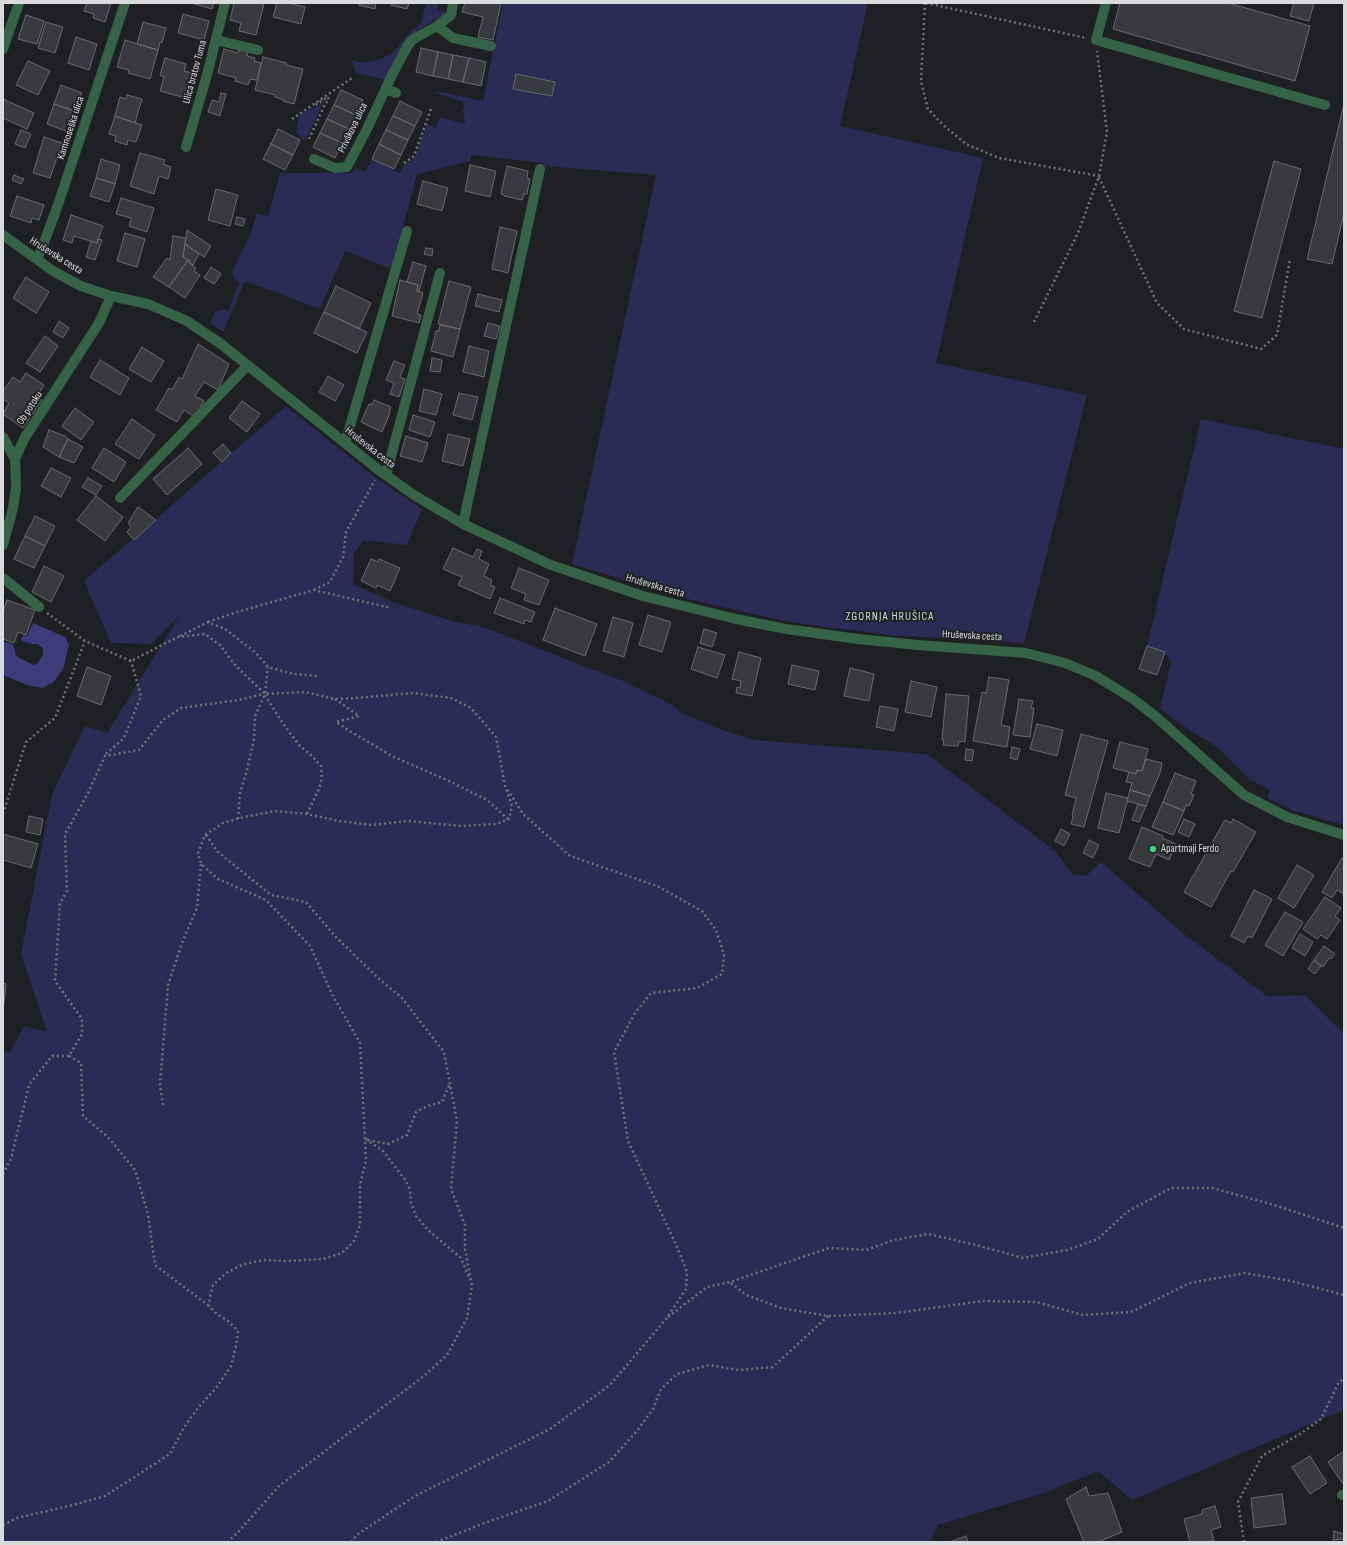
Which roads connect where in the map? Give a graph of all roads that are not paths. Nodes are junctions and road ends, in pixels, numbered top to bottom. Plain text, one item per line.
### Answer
1 (19, 3) edge
2 (125, 3) edge
3 (225, 3) edge
4 (454, 3) edge
5 (1106, 3) edge
6 (437, 26) junction
7 (216, 40) junction
8 (491, 46) dead end
9 (3, 49) edge
10 (258, 50) dead end
11 (386, 89) junction
12 (396, 93) dead end
13 (1325, 105) dead end
14 (186, 147) dead end
15 (314, 159) dead end
16 (540, 169) dead end
17 (407, 231) dead end
18 (3, 235) edge
19 (36, 259) junction
20 (440, 273) dead end
21 (110, 296) junction
22 (248, 365) junction
23 (3, 437) edge
24 (345, 443) junction
25 (16, 459) junction
26 (383, 473) junction
27 (120, 498) dead end
28 (463, 524) junction
29 (3, 545) edge
30 (3, 578) edge
31 (39, 607) road end
32 (1344, 835) edge

1 - 9 street
2 - 19 street, Kamnoseška ulica
3 - 7 street, Ulica bratov Tuma
4 - 6 street, Privškova ulica
5 - 13 street
6 - 8 street
6 - 11 street, Privškova ulica
7 - 10 street
7 - 14 street, Ulica bratov Tuma
11 - 12 street
11 - 15 street, Privškova ulica
16 - 28 street
17 - 24 street
18 - 19 street, Hruševska cesta
19 - 21 street, Hruševska cesta
20 - 26 street
21 - 22 street, Hruševska cesta
21 - 25 street, Ob potoku
22 - 24 street, Hruševska cesta
22 - 27 street
23 - 25 street
24 - 26 street, Hruševska cesta
25 - 29 street, Ob potoku
26 - 28 street, Hruševska cesta
28 - 32 street, Hruševska cesta
30 - 31 street

